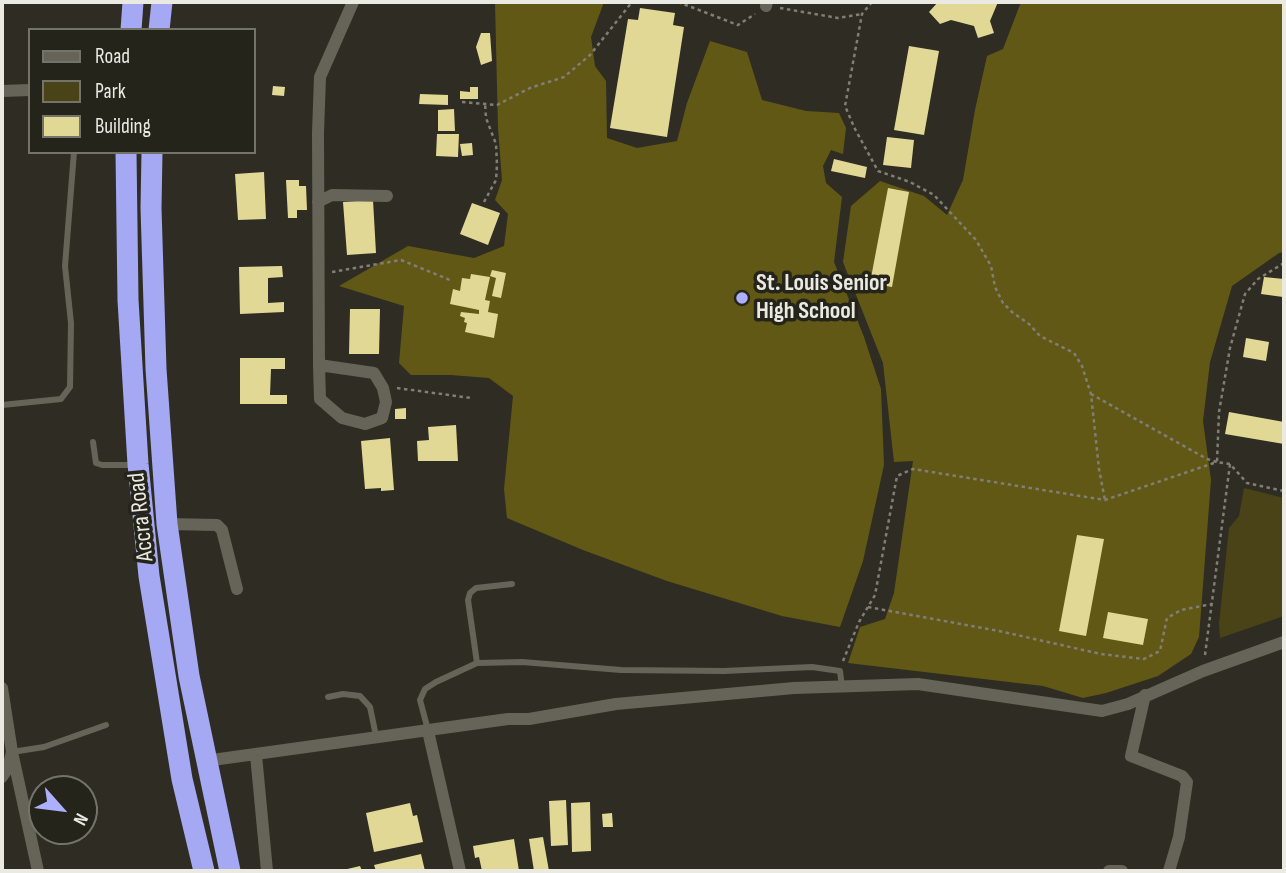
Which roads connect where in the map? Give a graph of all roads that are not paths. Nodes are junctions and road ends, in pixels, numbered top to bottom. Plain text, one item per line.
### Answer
1 (133, 2) edge
2 (162, 2) edge
3 (353, 2) edge
4 (131, 28) edge
5 (159, 28) edge
6 (28, 90) edge
7 (2, 91) edge
8 (74, 154) edge
9 (126, 154) edge
10 (152, 154) edge
11 (387, 196) dead end
12 (318, 202) junction
13 (319, 365) junction
14 (2, 405) edge
15 (93, 442) dead end
16 (138, 464) junction
17 (167, 524) junction
18 (512, 584) dead end
19 (237, 589) dead end
20 (1284, 642) edge
21 (477, 663) junction
22 (842, 687) junction
23 (2, 688) edge
24 (1145, 695) junction
25 (328, 697) dead end
26 (106, 725) dead end
27 (428, 731) junction
28 (376, 738) junction
29 (12, 752) junction
30 (256, 755) junction
31 (205, 761) junction
32 (2, 777) edge
33 (38, 871) edge
34 (204, 871) edge
35 (230, 871) edge
36 (267, 871) edge
37 (460, 871) edge
38 (1109, 871) edge
39 (1122, 871) edge
40 (1169, 871) edge

1 - 4 highway
2 - 5 highway
3 - 12 street
6 - 7 street
8 - 14 lane
9 - 16 highway, Accra Road
10 - 17 highway, Accra Road
11 - 12 street
12 - 13 street
13 - 13 street
15 - 16 lane
16 - 34 highway, Accra Road
17 - 19 street
17 - 31 highway, Accra Road
18 - 21 lane
20 - 24 street
21 - 22 lane
21 - 27 lane
22 - 24 street
22 - 27 street
23 - 29 street
24 - 40 street
25 - 28 lane
26 - 29 lane
27 - 28 street
27 - 37 street
28 - 30 street
29 - 32 street
29 - 33 street
30 - 31 street
30 - 36 street
31 - 35 highway, Accra Road
38 - 39 street

